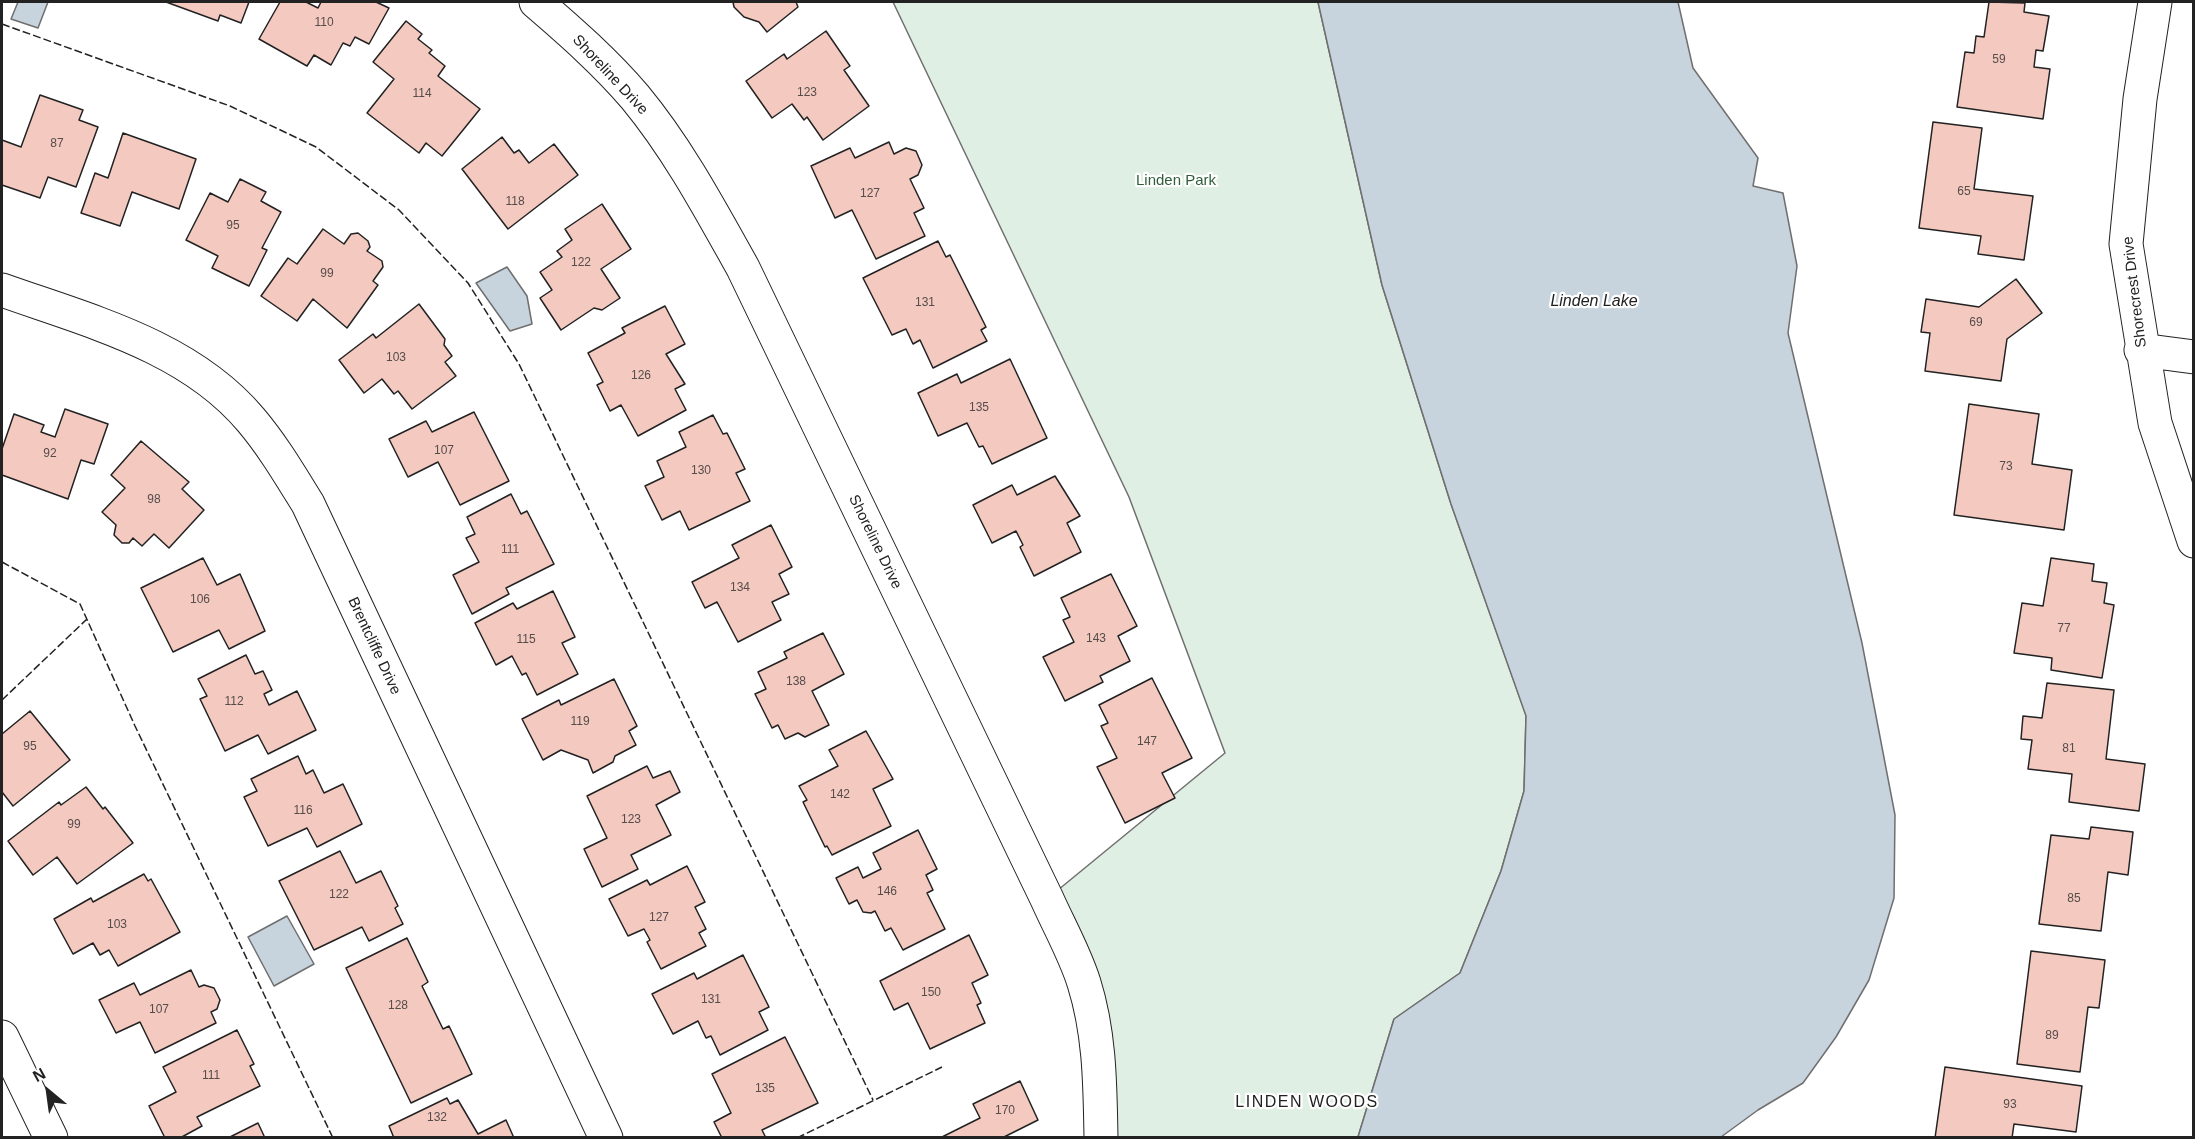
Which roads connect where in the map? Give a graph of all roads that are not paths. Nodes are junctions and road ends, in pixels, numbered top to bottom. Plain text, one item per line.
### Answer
1 (536, 2) edge
2 (2155, 2) edge
3 (2, 290) edge
4 (2141, 350) junction
5 (2193, 357) edge
6 (2193, 541) edge
7 (2, 1037) edge
8 (51, 1137) edge
9 (606, 1137) edge
10 (1101, 1137) edge

1 - 10 street, Shoreline Drive
2 - 4 street, Shorecrest Drive
3 - 9 street, Brentcliffe Drive
4 - 5 street
4 - 6 street, Shorecrest Drive
7 - 8 street

